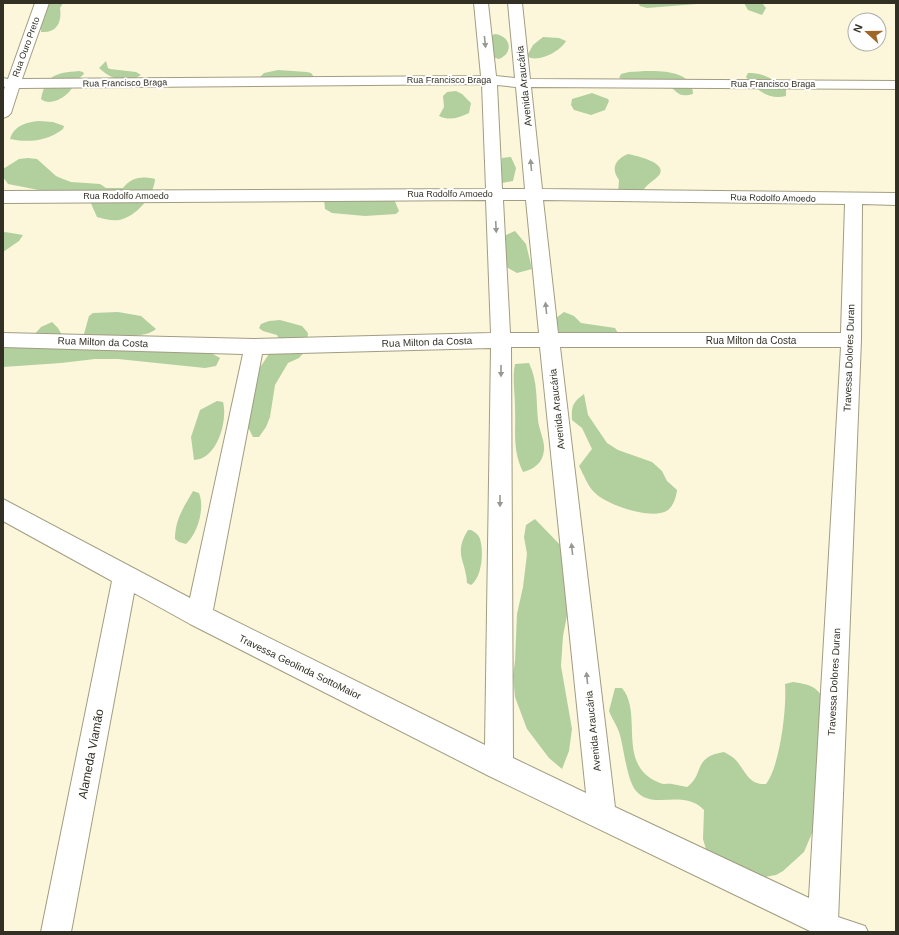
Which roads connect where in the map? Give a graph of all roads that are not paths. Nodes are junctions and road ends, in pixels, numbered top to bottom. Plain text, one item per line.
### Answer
1 (42, 3) edge
2 (481, 3) edge
3 (515, 3) edge
4 (489, 80) junction
5 (8, 83) edge
6 (524, 83) junction
7 (896, 85) edge
8 (3, 113) edge
9 (494, 194) junction
10 (534, 195) junction
11 (3, 197) edge
12 (854, 199) junction
13 (896, 199) edge
14 (3, 340) edge
15 (501, 340) junction
16 (549, 340) junction
17 (851, 340) junction
18 (254, 347) junction
19 (3, 510) edge
20 (125, 576) junction
21 (199, 616) junction
22 (499, 766) junction
23 (602, 814) junction
24 (823, 921) junction
25 (56, 932) edge
26 (858, 932) edge

1 - 5 street, Rua Ouro Preto
2 -> 4 street
3 - 6 street, Avenida Araucária
4 - 5 street, Rua Francisco Braga
4 - 6 street, Rua Francisco Braga
4 - 9 street
5 - 8 street, Rua Ouro Preto
6 - 7 street, Rua Francisco Braga
10 -> 6 street, Avenida Araucária
9 - 10 street, Rua Rodolfo Amoedo
9 - 11 street, Rua Rodolfo Amoedo
9 -> 15 street
10 - 12 street, Rua Rodolfo Amoedo
16 -> 10 street, Avenida Araucária
12 - 13 street, Rua Rodolfo Amoedo
12 - 17 street, Travessa Dolores Duran
14 - 18 street, Rua Milton da Costa
15 - 16 street, Rua Milton da Costa
15 - 18 street, Rua Milton da Costa
15 -> 22 street
16 - 17 street, Rua Milton da Costa
23 -> 16 street, Avenida Araucária
17 - 24 street, Travessa Dolores Duran
18 - 21 street
19 - 20 street, Travessa Geolinda SottoMaior
20 - 21 street, Travessa Geolinda SottoMaior
20 - 25 street, Alameda Viamão
21 - 22 street, Travessa Geolinda SottoMaior
22 - 23 street, Travessa Geolinda SottoMaior
23 - 24 street
24 - 26 lane

